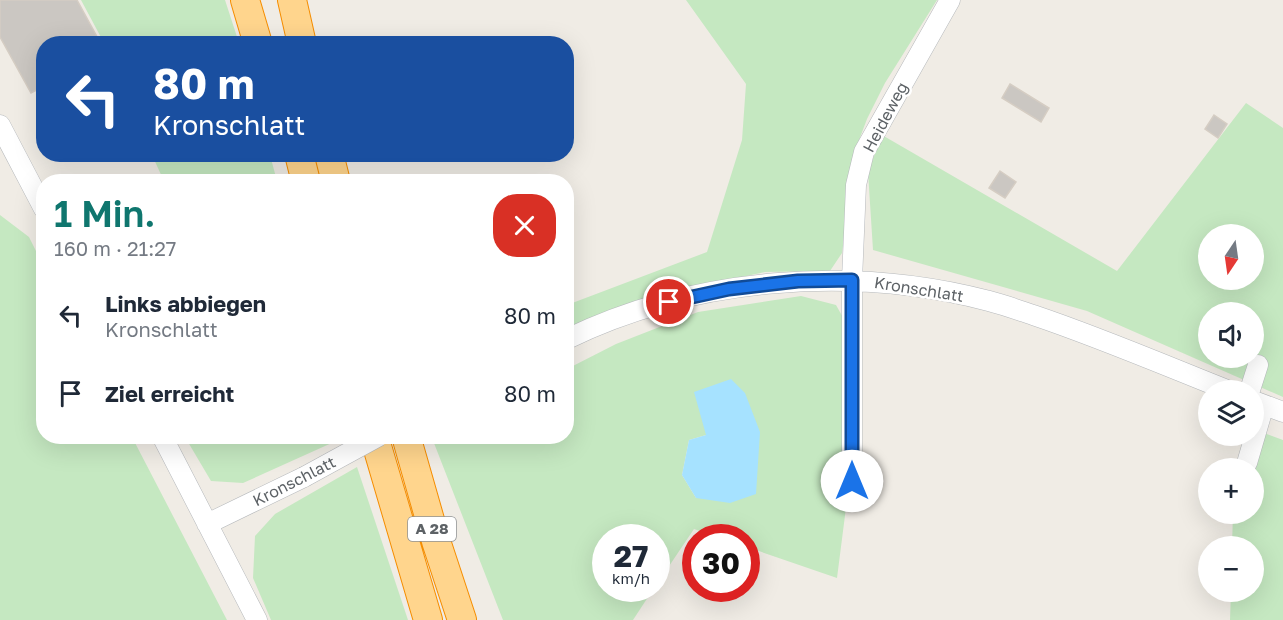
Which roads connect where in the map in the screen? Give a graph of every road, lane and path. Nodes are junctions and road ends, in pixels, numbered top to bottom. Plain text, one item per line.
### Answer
1 (245, 0) edge
2 (261, 0) edge
3 (292, 0) edge
4 (950, 0) edge
5 (256, 36) edge
6 (269, 36) edge
7 (300, 36) edge
8 (0, 125) edge
9 (36, 194) edge
10 (852, 280) junction
11 (574, 336) edge
12 (1202, 380) edge
13 (1267, 406) edge
14 (166, 444) edge
15 (364, 444) edge
16 (376, 444) edge
17 (408, 444) edge
18 (1248, 458) edge
19 (852, 481) dead end
20 (207, 524) junction
21 (257, 620) edge
22 (428, 620) edge
23 (462, 620) edge

1 - 5 highway
2 - 6 highway
3 - 7 highway
4 - 10 street, Heideweg
8 - 9 street
10 - 11 street, Kronschlatt
10 - 12 street, Kronschlatt
10 - 19 street, Heideweg
13 - 18 street
14 - 20 street
15 - 20 street, Kronschlatt, bridge
16 - 22 highway, A 28
17 - 23 highway, A 28
20 - 21 street

